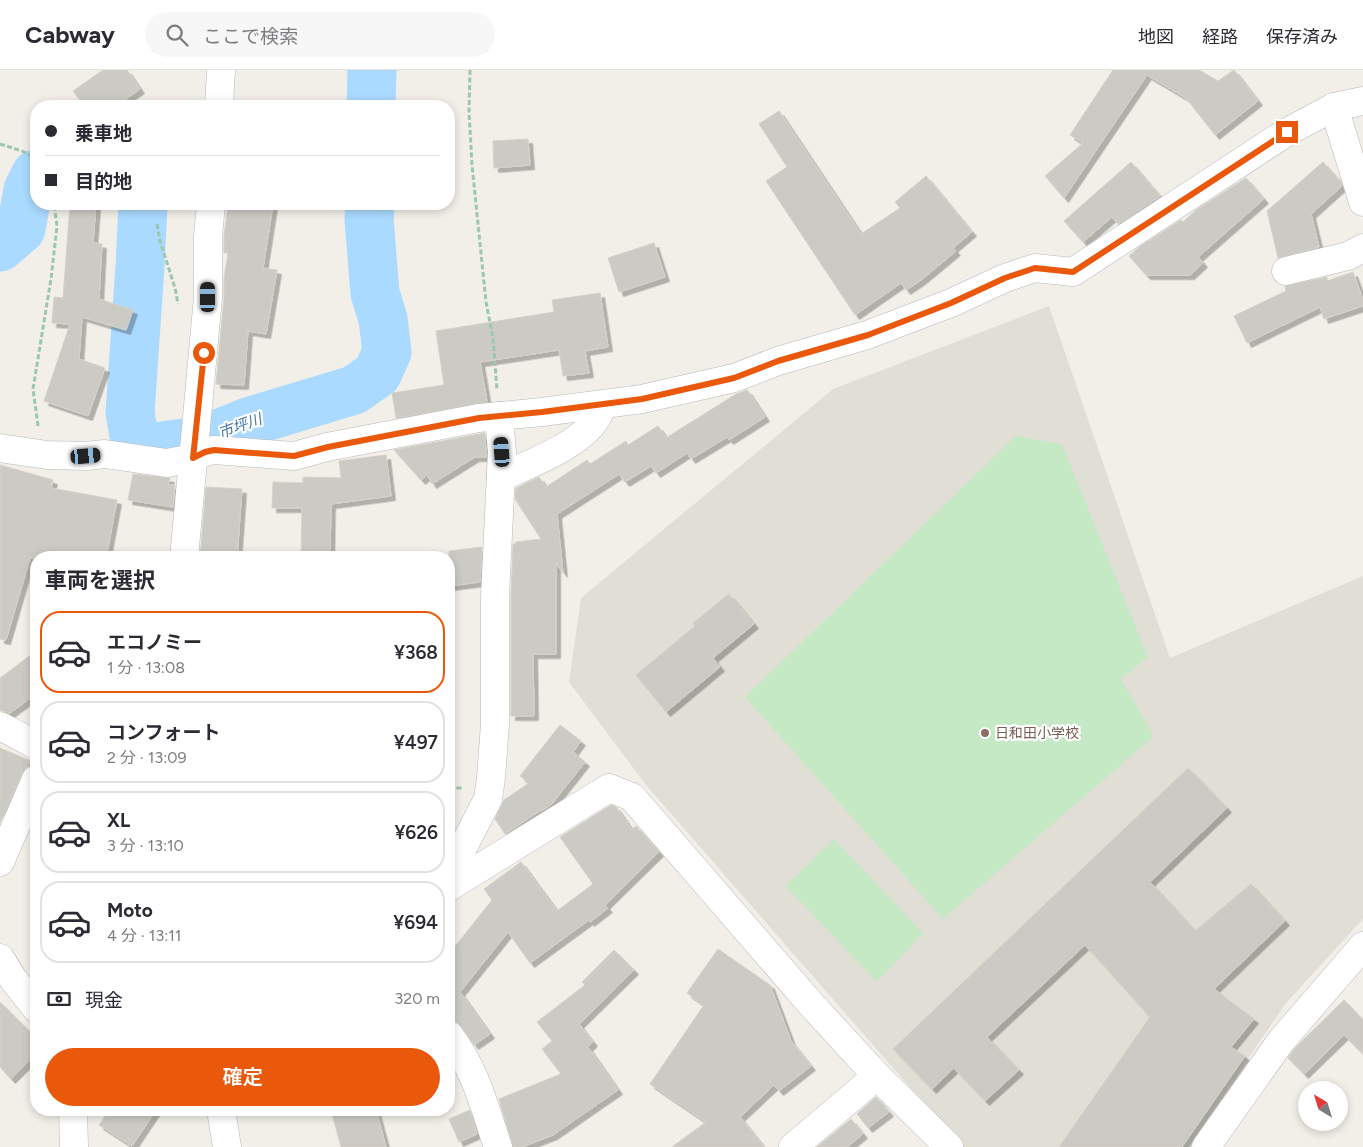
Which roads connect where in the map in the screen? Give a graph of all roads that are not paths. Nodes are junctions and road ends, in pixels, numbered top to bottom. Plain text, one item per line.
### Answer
1 (222, 70) edge
2 (219, 100) edge
3 (1363, 101) edge
4 (1334, 107) junction
5 (1363, 202) edge
6 (210, 210) edge
7 (1363, 248) edge
8 (1286, 271) dead end
9 (602, 405) junction
10 (499, 416) junction
11 (0, 448) edge
12 (193, 458) junction
13 (501, 477) junction
14 (185, 551) edge
15 (0, 726) edge
16 (30, 741) edge
17 (30, 793) edge
18 (0, 862) edge
19 (455, 868) edge
20 (455, 883) edge
21 (1363, 946) edge
22 (0, 958) edge
23 (30, 1000) edge
24 (455, 1043) edge
25 (877, 1076) junction
26 (73, 1116) edge
27 (222, 1116) edge
28 (74, 1147) edge
29 (227, 1147) edge
30 (498, 1147) edge
31 (793, 1147) edge
32 (949, 1147) edge
33 (1206, 1147) edge

1 - 2 street
3 - 4 street
4 - 5 street
4 - 9 street
6 - 12 street
7 - 8 street
9 - 10 street
9 - 13 street
10 - 12 street
10 - 13 street
11 - 12 street
12 - 14 street
13 - 19 street
15 - 16 street
17 - 18 street
20 - 25 street
21 - 33 street
22 - 23 street
24 - 30 street
25 - 31 street
25 - 32 street
26 - 28 street
27 - 29 street

